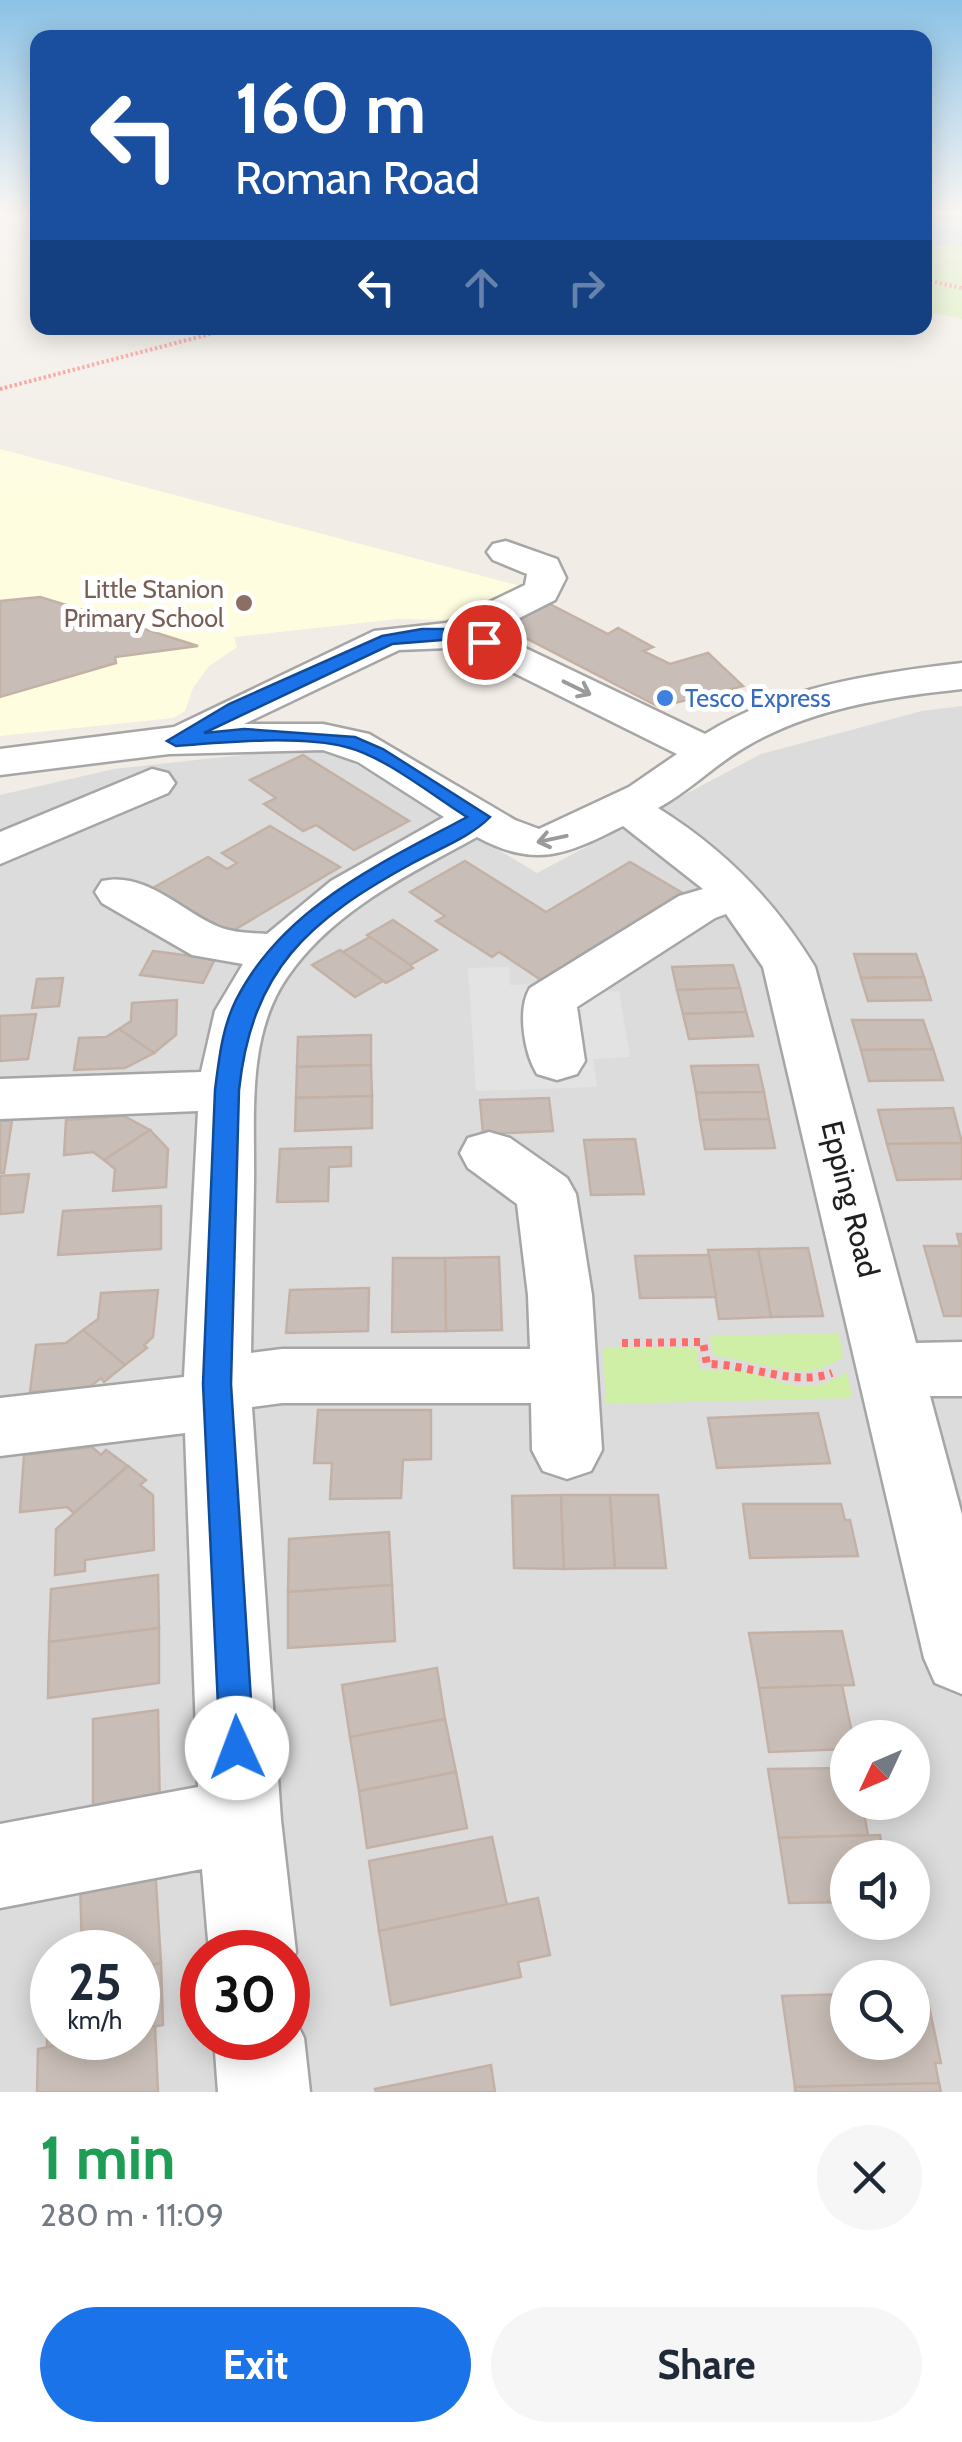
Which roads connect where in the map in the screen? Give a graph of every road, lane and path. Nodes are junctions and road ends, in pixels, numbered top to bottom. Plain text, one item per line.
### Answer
1 (206, 335) edge
2 (0, 389) edge
3 (506, 552) dead end
4 (462, 616) junction
5 (962, 676) edge
6 (240, 721) junction
7 (87, 750) junction
8 (706, 751) junction
9 (0, 762) edge
10 (624, 808) junction
11 (480, 817) junction
12 (0, 850) edge
13 (120, 892) dead end
14 (735, 895) junction
15 (279, 952) junction
16 (558, 1061) dead end
17 (227, 1090) junction
18 (0, 1099) edge
19 (489, 1153) dead end
20 (588, 1360) junction
21 (868, 1368) junction
22 (962, 1368) edge
23 (218, 1393) junction
24 (0, 1428) edge
25 (567, 1450) dead end
26 (962, 1658) edge
27 (240, 1820) junction
28 (0, 1866) edge
29 (250, 1930) edge
30 (262, 2060) edge
31 (264, 2092) edge

1 - 2 path
3 - 4 street
4 - 6 street
4 -> 8 street
5 - 8 street
6 - 7 street
6 - 11 street
7 - 9 street
7 - 12 street
8 - 10 street
10 -> 11 street
10 - 14 street, Epping Road
11 - 15 street
13 - 15 street
14 - 16 street
14 - 21 street, Epping Road
15 - 17 street
17 - 18 street
17 - 23 street
19 - 20 street
20 - 21 path
20 - 23 street
20 - 25 street
21 - 22 street
21 - 26 street, Epping Road
23 - 24 street
23 - 27 street
27 - 28 street
27 - 29 street
30 - 31 street

